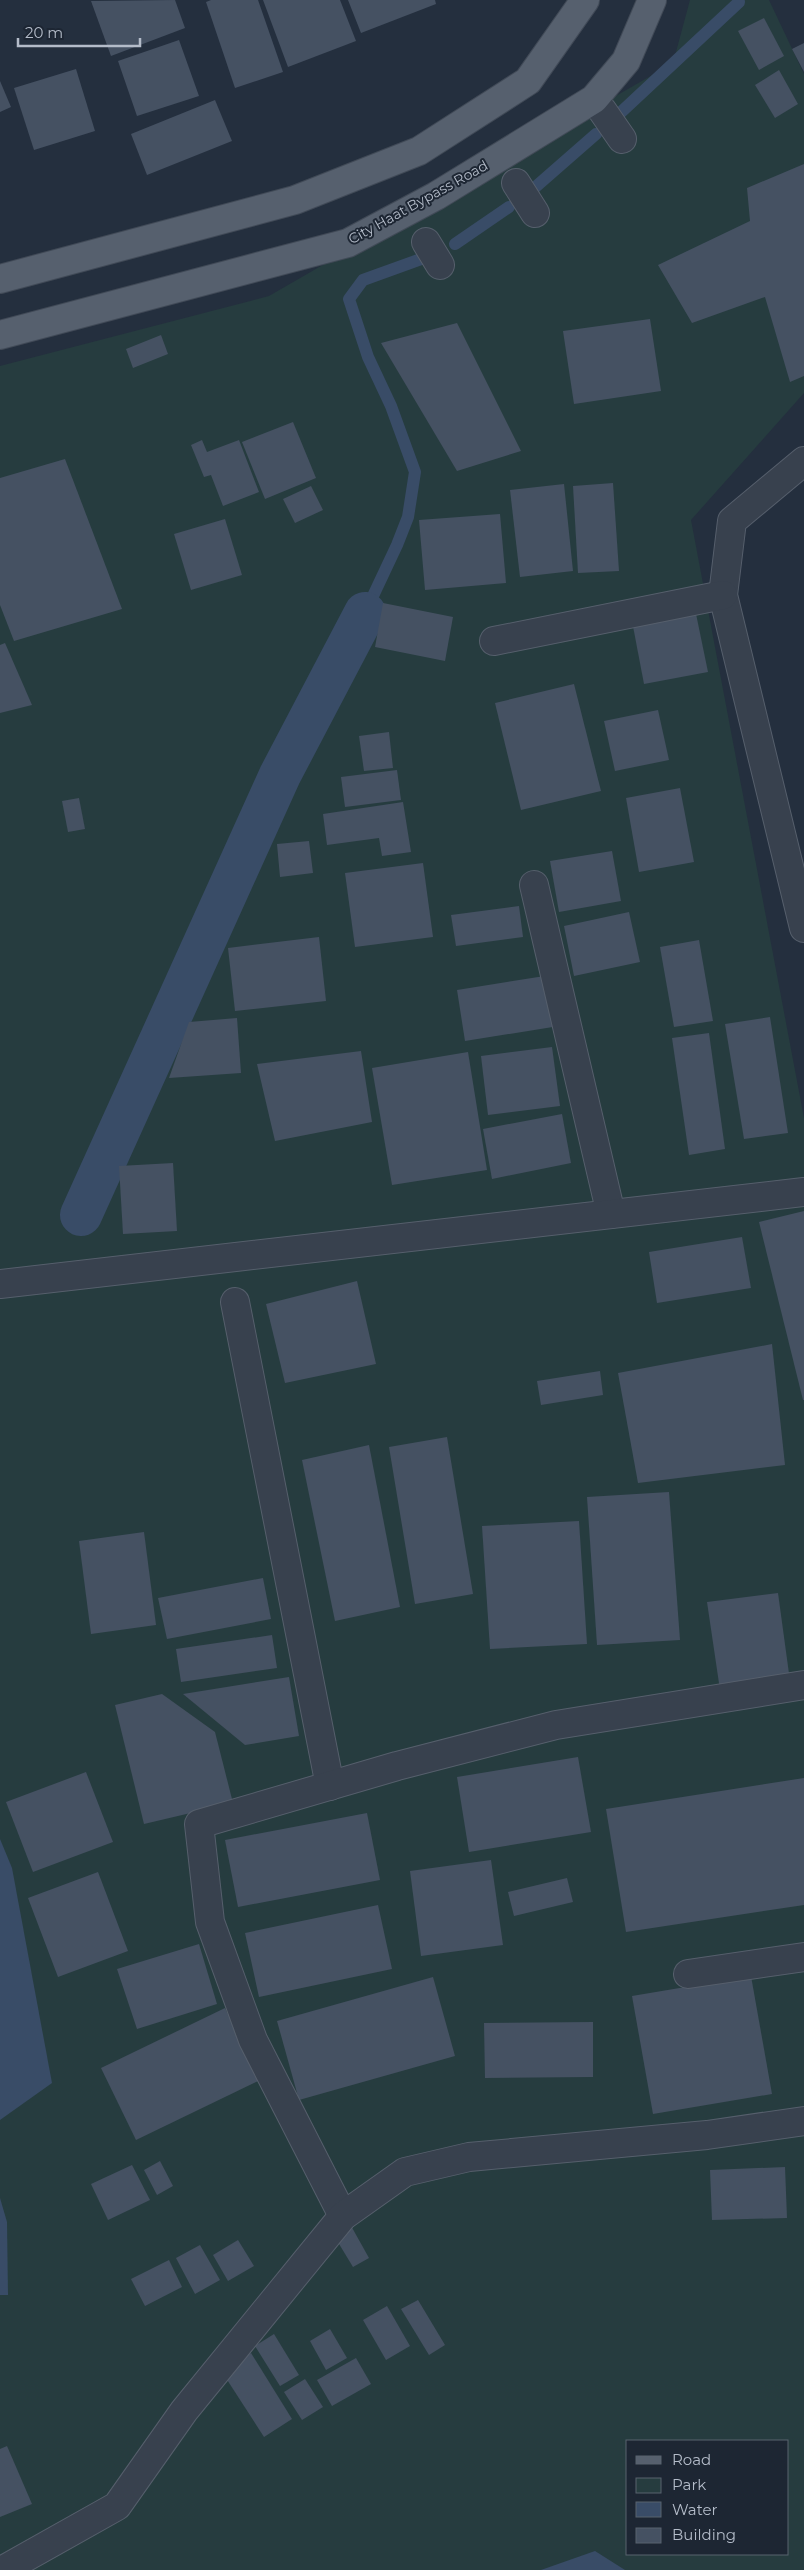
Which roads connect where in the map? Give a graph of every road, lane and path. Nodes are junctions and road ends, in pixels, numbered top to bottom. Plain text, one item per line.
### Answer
1 (585, 0) edge
2 (652, 0) edge
3 (602, 110) dead end
4 (622, 139) dead end
5 (516, 183) dead end
6 (535, 213) dead end
7 (426, 242) dead end
8 (440, 265) dead end
9 (0, 279) edge
10 (0, 335) edge
11 (804, 461) edge
12 (723, 595) junction
13 (494, 641) dead end
14 (534, 885) dead end
15 (804, 928) edge
16 (804, 1192) edge
17 (611, 1214) junction
18 (0, 1284) edge
19 (236, 1302) dead end
20 (804, 1685) edge
21 (330, 1786) junction
22 (804, 1957) edge
23 (688, 1974) dead end
24 (804, 2122) edge
25 (343, 2216) junction
26 (3, 2570) edge

1 - 9 main road
2 - 10 main road, City Haat Bypass Road
3 - 4 street
5 - 6 street
7 - 8 street
11 - 12 street
12 - 13 street
12 - 15 street
14 - 17 street
16 - 17 street
17 - 18 street
19 - 21 street
20 - 21 street
21 - 25 street
22 - 23 street
24 - 25 street
25 - 26 street

